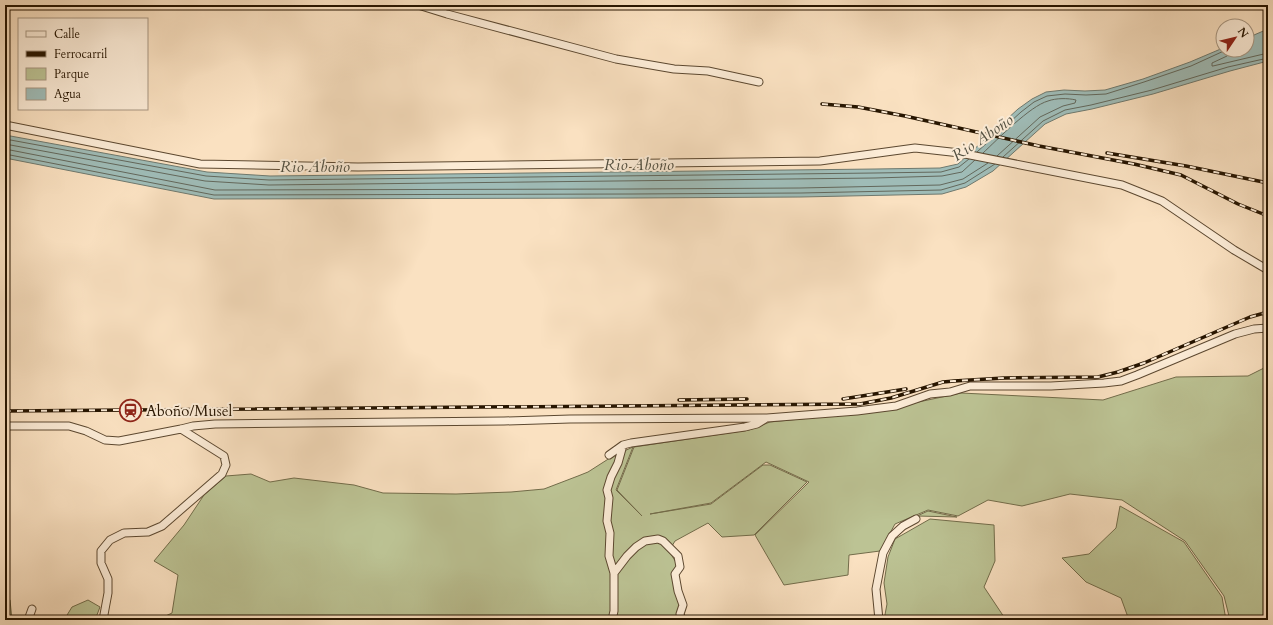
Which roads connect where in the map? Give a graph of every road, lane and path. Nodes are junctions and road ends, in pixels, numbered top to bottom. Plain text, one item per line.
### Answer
1 (418, 5) edge
2 (759, 82) dead end
3 (5, 125) edge
4 (1268, 270) edge
5 (1268, 328) edge
6 (767, 418) junction
7 (5, 426) edge
8 (181, 429) junction
9 (623, 445) junction
10 (609, 455) dead end
11 (916, 519) dead end
12 (614, 573) junction
13 (32, 609) dead end
14 (28, 620) edge
15 (103, 620) edge
16 (612, 620) edge
17 (682, 620) edge
18 (879, 620) edge

1 - 2 street
3 - 4 street
5 - 6 street
6 - 8 street
6 - 9 street
7 - 8 street
8 - 15 street
9 - 10 street
9 - 12 street
11 - 18 street
12 - 16 street
12 - 17 street
13 - 14 street

